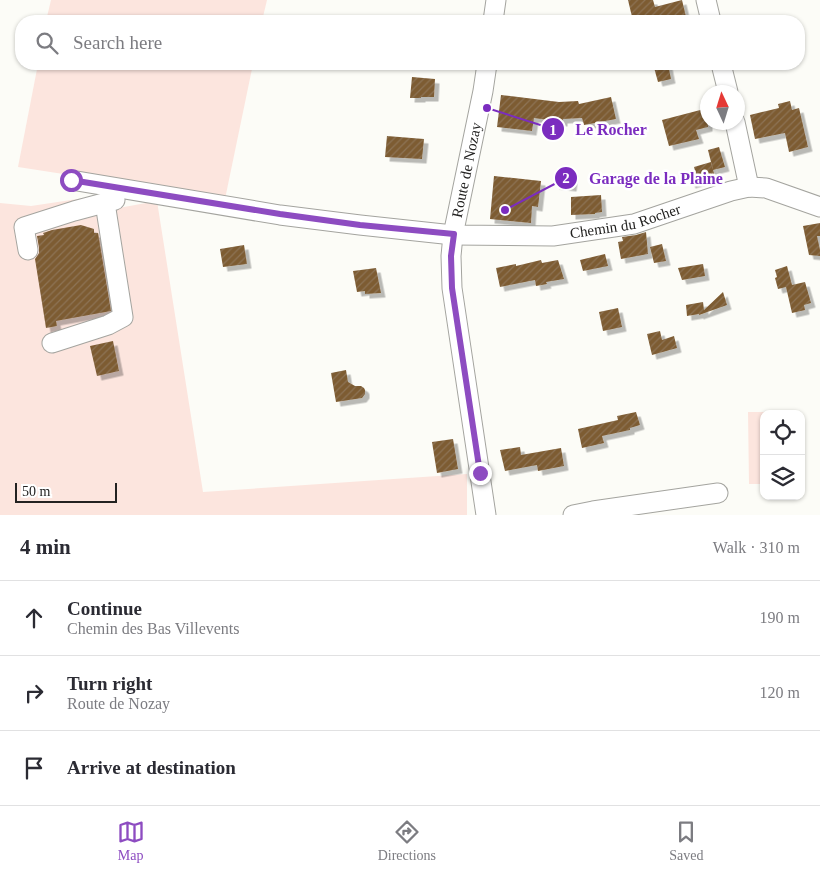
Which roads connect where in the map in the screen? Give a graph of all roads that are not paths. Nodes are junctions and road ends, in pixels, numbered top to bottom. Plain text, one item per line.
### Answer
1 (496, 0) edge
2 (706, 0) edge
3 (494, 15) edge
4 (710, 15) edge
5 (486, 70) edge
6 (722, 70) edge
7 (726, 85) edge
8 (737, 130) edge
9 (71, 180) dead end
10 (749, 187) junction
11 (146, 192) junction
12 (105, 203) junction
13 (820, 207) edge
14 (454, 234) junction
15 (28, 250) dead end
16 (52, 343) dead end
17 (718, 493) dead end
18 (486, 515) edge
19 (573, 515) edge

1 - 3 street
2 - 4 street
5 - 14 street, Route de Nozay
6 - 7 street
8 - 10 street
9 - 11 street, Chemin du Rocher
10 - 13 street, Chemin du Rocher
10 - 14 street, Chemin du Rocher
11 - 12 street
11 - 14 street, Chemin du Rocher
12 - 15 street
12 - 16 street
14 - 18 street, Route de Nozay
17 - 19 street

